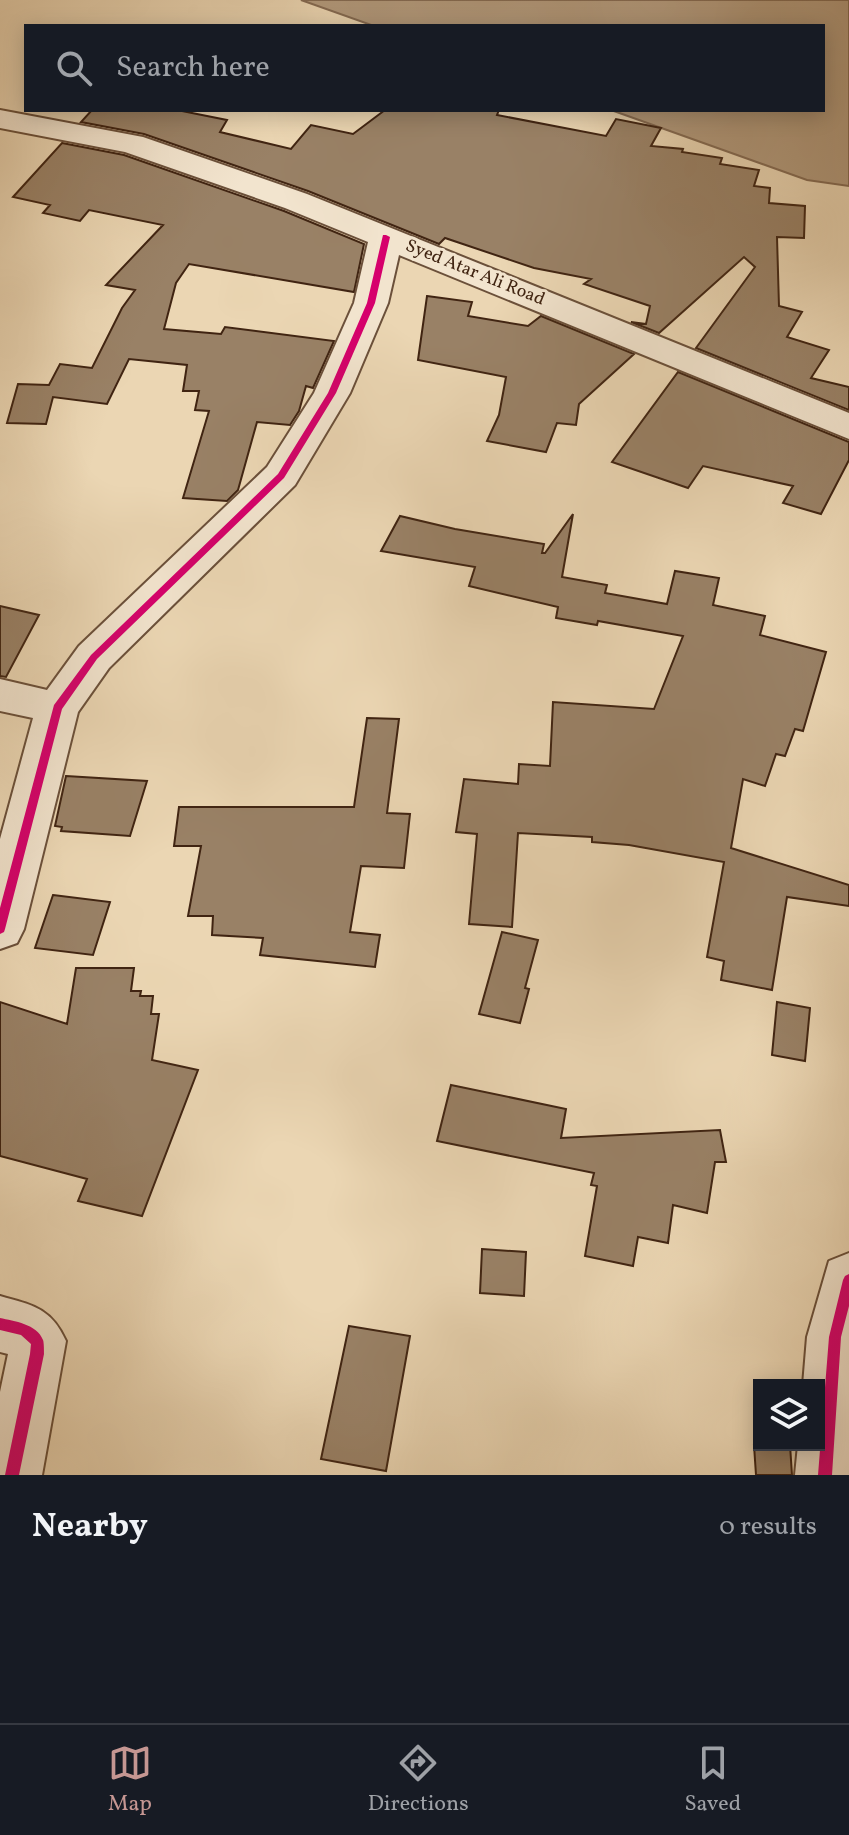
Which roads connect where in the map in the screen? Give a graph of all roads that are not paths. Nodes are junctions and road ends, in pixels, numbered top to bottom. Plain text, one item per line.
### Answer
1 (0, 119) edge
2 (386, 237) junction
3 (849, 427) edge
4 (0, 695) edge
5 (57, 708) junction
6 (0, 929) edge
7 (849, 1280) edge
8 (0, 1324) edge
9 (12, 1475) edge
10 (825, 1475) edge

1 - 2 street, Syed Atar Ali Road
2 - 3 street, Syed Atar Ali Road
2 - 5 street
4 - 5 street
5 - 6 street
7 - 10 street
8 - 9 street

